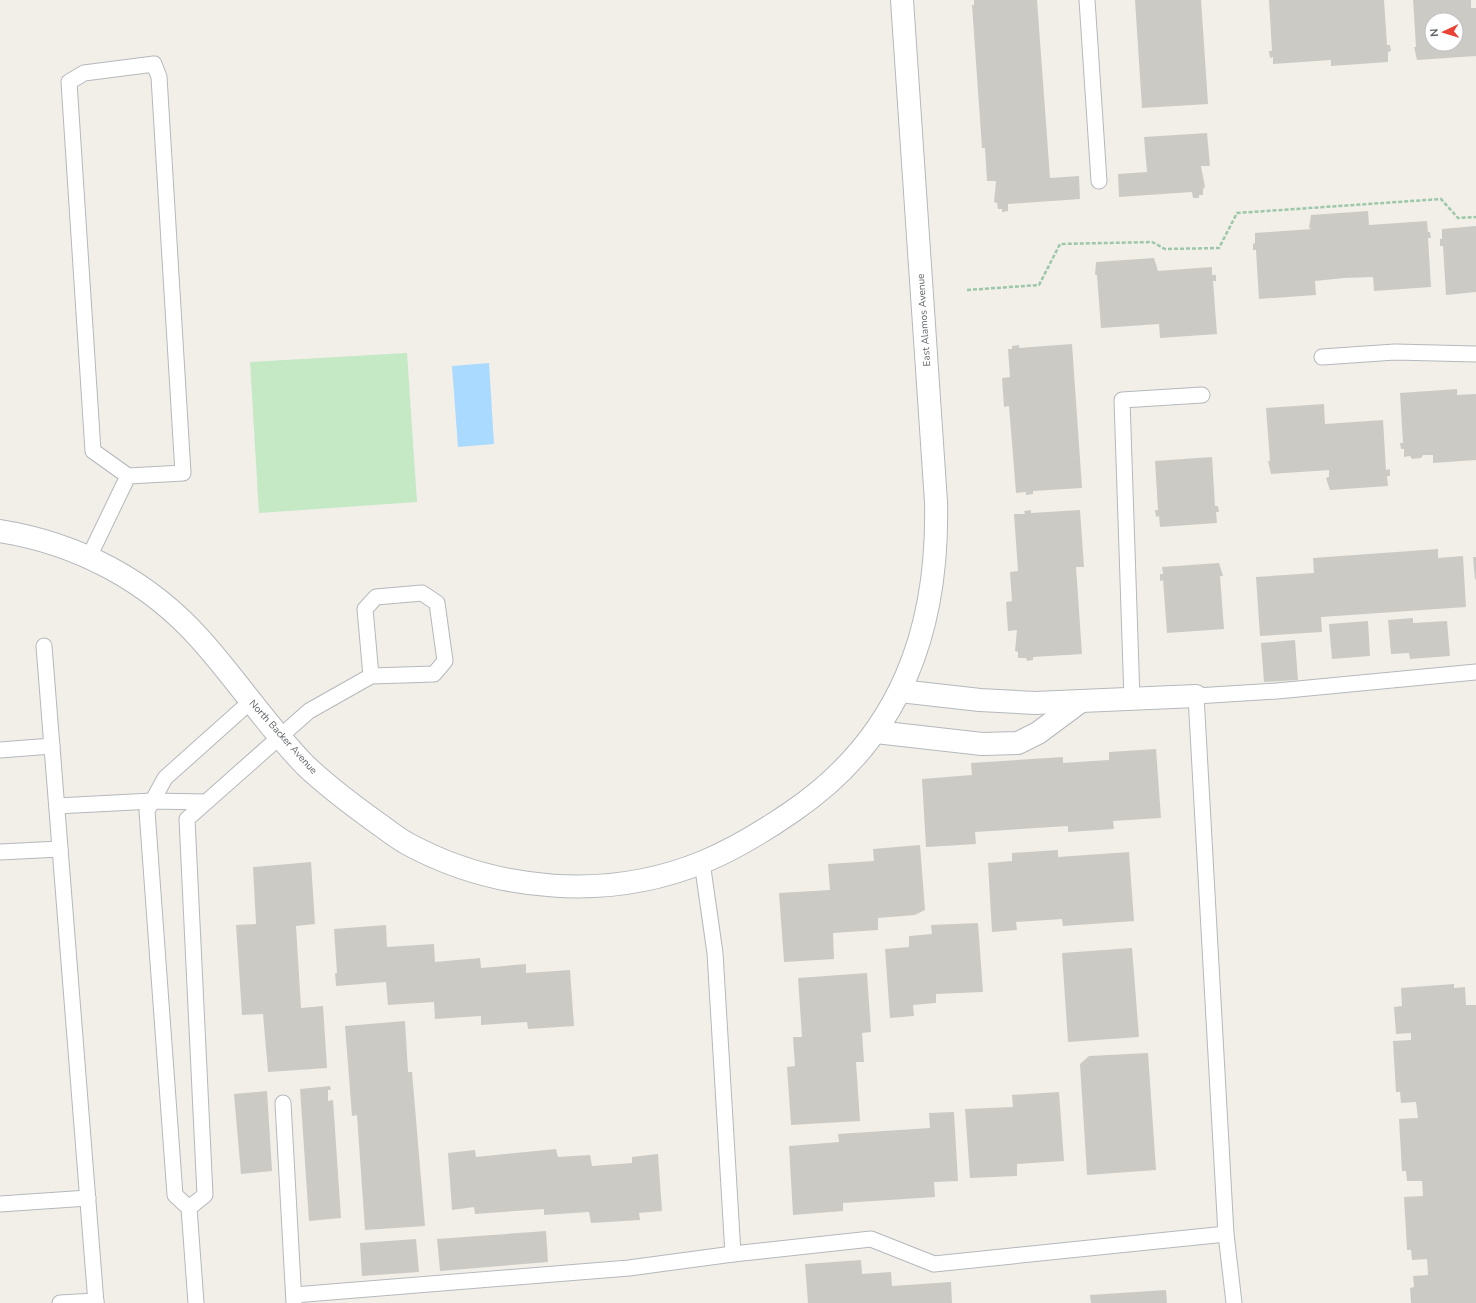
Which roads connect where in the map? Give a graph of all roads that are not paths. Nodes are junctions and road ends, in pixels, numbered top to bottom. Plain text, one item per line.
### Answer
1 (902, 0) edge
2 (1086, 0) edge
3 (1099, 181) dead end
4 (1476, 354) edge
5 (1322, 357) dead end
6 (1202, 396) dead end
7 (128, 476) junction
8 (0, 531) edge
9 (90, 557) junction
10 (919, 639) joint
11 (44, 646) dead end
12 (1476, 672) edge
13 (371, 676) junction
14 (900, 691) junction
15 (1196, 696) junction
16 (1132, 699) junction
17 (1081, 701) junction
18 (250, 702) junction
19 (876, 732) junction
20 (280, 737) junction
21 (52, 746) junction
22 (0, 750) edge
23 (152, 801) junction
24 (206, 802) junction
25 (57, 806) junction
26 (60, 848) junction
27 (0, 852) edge
28 (702, 862) junction
29 (283, 1103) dead end
30 (88, 1198) junction
31 (0, 1204) edge
32 (189, 1208) junction
33 (1226, 1234) junction
34 (733, 1254) junction
35 (294, 1299) edge
36 (96, 1302) edge
37 (60, 1303) edge
38 (196, 1303) edge
39 (1234, 1303) edge

1 - 10 street, East Alamos Avenue
2 - 3 lane
4 - 5 lane
6 - 16 lane
7 - 7 lane
7 - 9 lane
8 - 9 street, North Backer Avenue
9 - 18 street, North Backer Avenue
10 - 14 street, North Backer Avenue
11 - 21 lane
12 - 15 lane
13 - 13 lane
13 - 20 lane
14 - 17 street
14 - 19 street, North Backer Avenue
15 - 16 street
15 - 33 lane
16 - 17 street
17 - 19 street
18 - 20 street, North Backer Avenue
18 - 23 lane
19 - 28 street, North Backer Avenue
20 - 24 lane
20 - 28 street, North Backer Avenue
21 - 22 lane
21 - 25 lane
23 - 24 lane
23 - 25 lane
23 - 32 lane
24 - 32 lane
25 - 26 lane
26 - 27 lane
26 - 30 lane
28 - 34 lane
29 - 35 lane
30 - 31 lane
30 - 36 lane
32 - 38 lane
33 - 34 lane
33 - 39 lane
34 - 35 lane
36 - 37 lane

